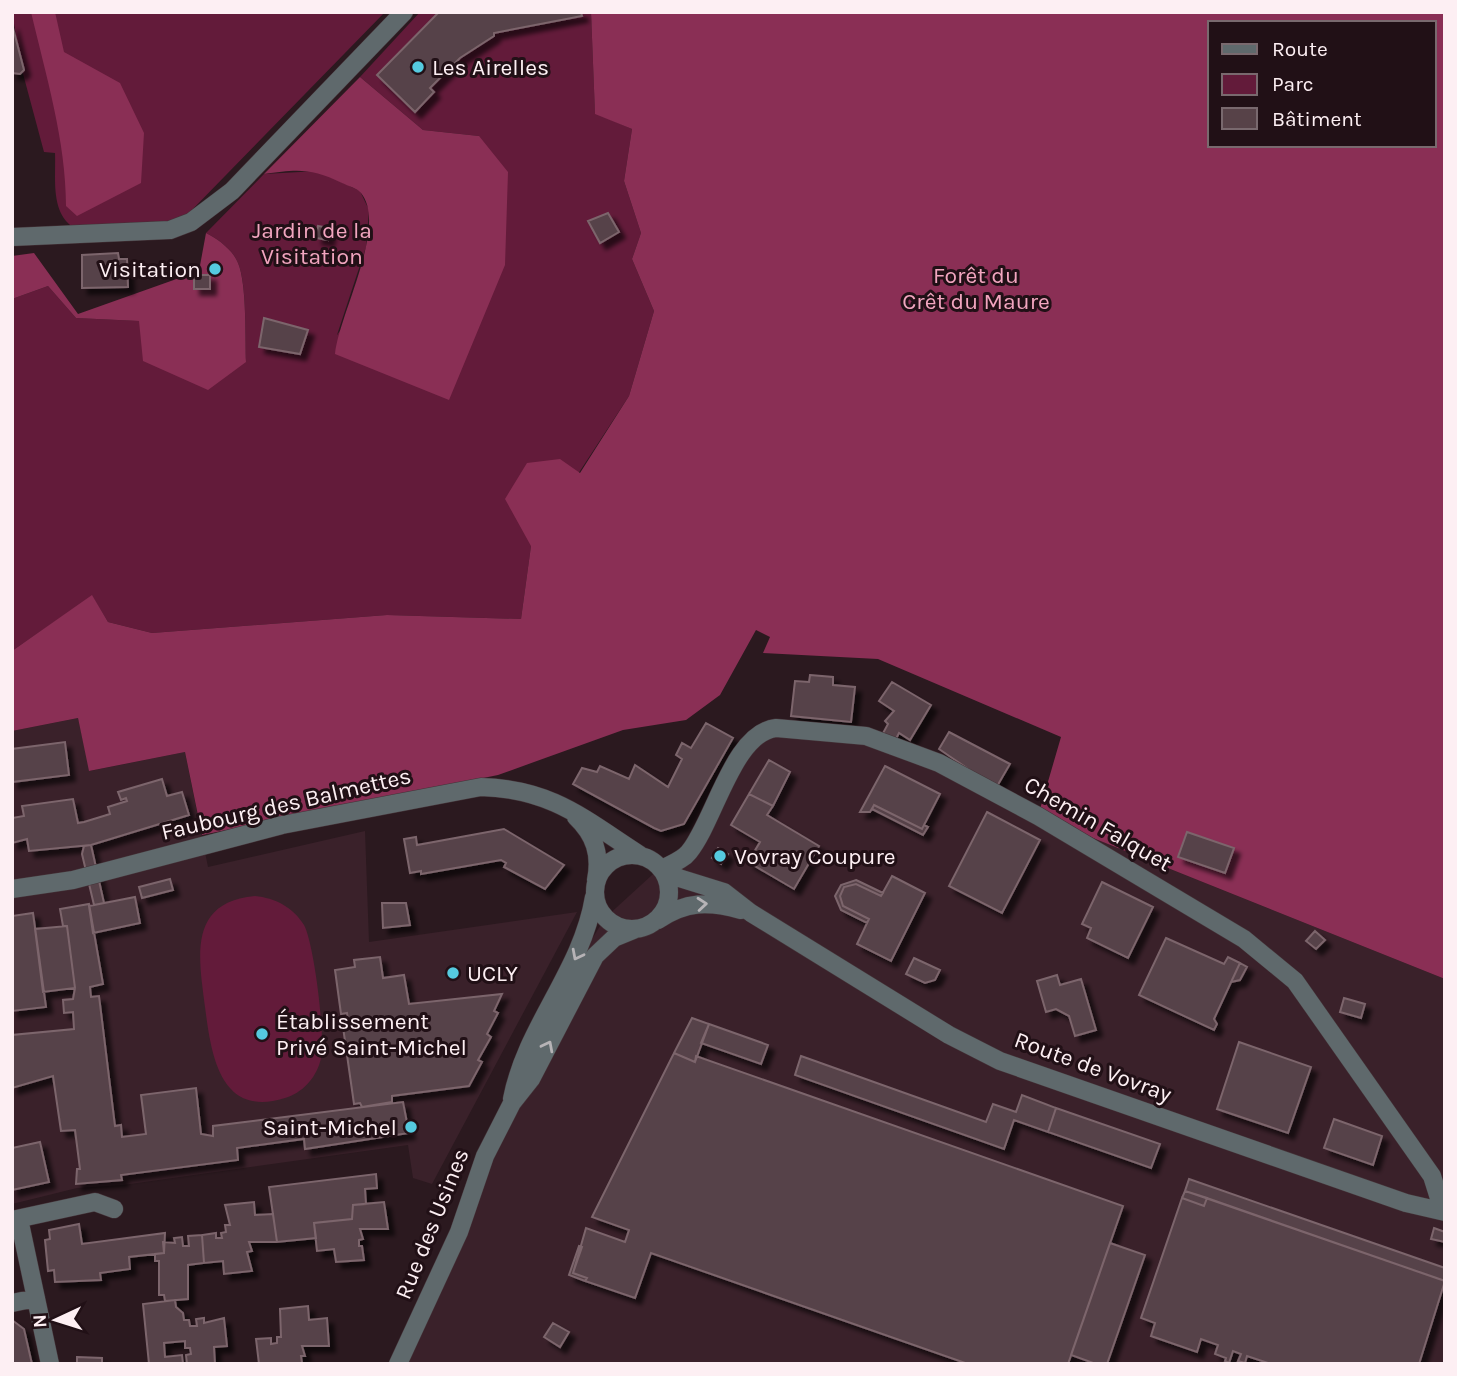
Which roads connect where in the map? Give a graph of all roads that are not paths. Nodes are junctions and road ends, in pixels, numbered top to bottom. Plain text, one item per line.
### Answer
1 (404, 12) edge
2 (12, 237) edge
3 (569, 809) junction
4 (640, 855) junction
5 (662, 869) junction
6 (596, 886) junction
7 (12, 889) edge
8 (751, 913) junction
9 (656, 921) junction
10 (636, 929) junction
11 (512, 1103) junction
12 (114, 1209) dead end
13 (1444, 1212) edge
14 (16, 1219) edge
15 (36, 1298) junction
16 (12, 1303) edge
17 (50, 1364) edge
18 (398, 1364) edge

1 - 2 street
3 - 4 street, Faubourg des Balmettes
3 - 6 street, Faubourg des Balmettes
3 - 7 street, Faubourg des Balmettes
4 - 5 street
4 - 6 street
5 - 8 street, Route de Vovray
5 - 9 street
5 - 13 street, Chemin Falquet
6 - 10 street
6 -> 11 street, Rue des Usines
9 -> 8 street, Route de Vovray
8 - 13 street, Route de Vovray
9 - 10 street
11 -> 10 street, Rue des Usines
11 - 18 street, Rue des Usines
12 - 14 street
14 - 15 street
15 - 16 street
15 - 17 street

